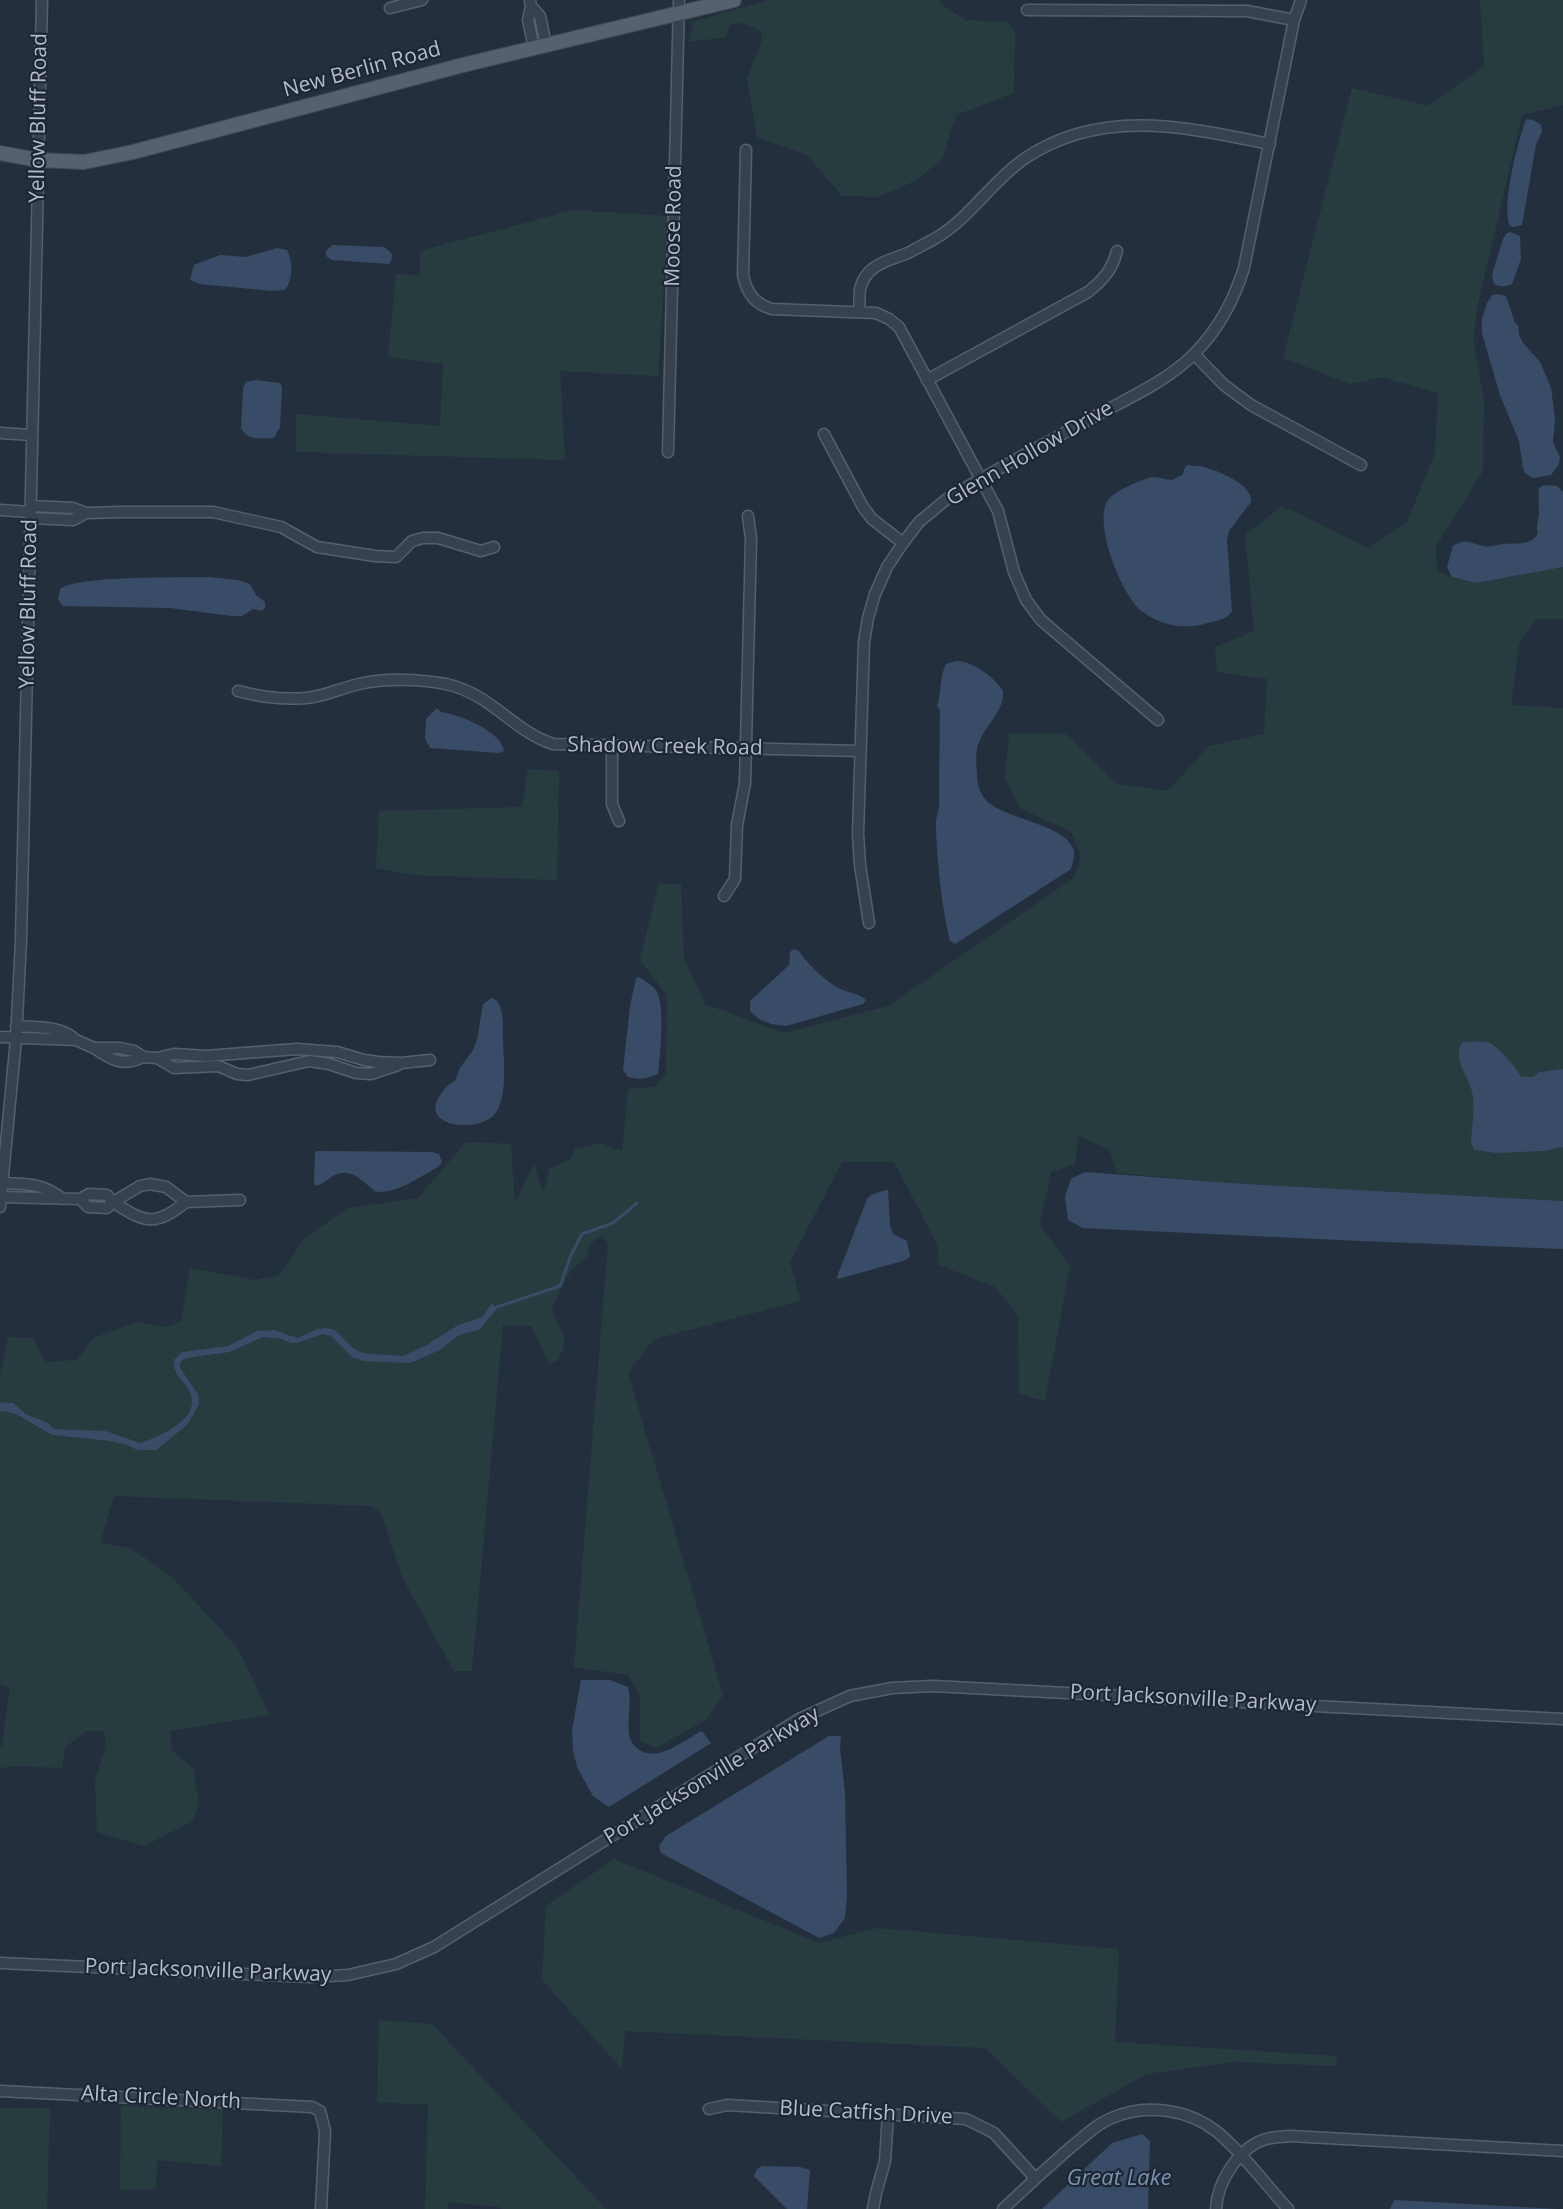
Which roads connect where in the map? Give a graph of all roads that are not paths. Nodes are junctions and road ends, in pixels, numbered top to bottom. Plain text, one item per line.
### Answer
1 (42, 0) edge
2 (422, 0) edge
3 (734, 0) edge
4 (1293, 0) edge
5 (1301, 0) edge
6 (530, 3) edge
7 (679, 7) edge
8 (390, 8) dead end
9 (1027, 10) dead end
10 (1294, 20) junction
11 (540, 46) junction
12 (1270, 144) junction
13 (746, 150) dead end
14 (0, 153) edge
15 (38, 160) junction
16 (1117, 251) dead end
17 (859, 312) junction
18 (1194, 354) junction
19 (927, 380) junction
20 (0, 433) edge
21 (824, 434) dead end
22 (32, 435) junction
23 (668, 452) dead end
24 (1361, 465) dead end
25 (981, 478) junction
26 (0, 510) edge
27 (30, 512) junction
28 (748, 516) dead end
29 (903, 543) junction
30 (494, 547) dead end
31 (238, 691) dead end
32 (1158, 720) dead end
33 (612, 746) junction
34 (745, 748) junction
35 (860, 751) junction
36 (619, 820) dead end
37 (724, 896) dead end
38 (869, 923) dead end
39 (16, 1026) junction
40 (0, 1037) edge
41 (15, 1040) junction
42 (76, 1040) junction
43 (157, 1058) junction
44 (430, 1060) dead end
45 (401, 1063) junction
46 (2, 1183) junction
47 (38, 1185) junction
48 (37, 1199) junction
49 (63, 1199) junction
50 (240, 1200) dead end
51 (0, 1202) edge
52 (112, 1202) junction
53 (186, 1202) junction
54 (1563, 1719) edge
55 (0, 1963) edge
56 (0, 2091) edge
57 (709, 2109) dead end
58 (888, 2114) junction
59 (1563, 2151) edge
60 (1241, 2157) junction
61 (1035, 2178) junction
62 (321, 2209) edge
63 (873, 2209) edge
64 (1003, 2209) edge
65 (1216, 2209) edge
66 (1288, 2209) edge

1 - 15 street, Yellow Bluff Road
2 - 8 street
3 - 7 main road, New Berlin Road
4 - 10 street, Glenn Hollow Drive
5 - 10 street, Glenn Hollow Drive
6 - 11 street
7 - 11 main road, New Berlin Road
7 - 23 street, Moose Road
9 - 10 street
10 - 12 street, Glenn Hollow Drive
11 - 15 main road, New Berlin Road
12 - 17 street
12 - 18 street, Glenn Hollow Drive
13 - 17 street
14 - 15 main road, New Berlin Road
15 - 22 street, Yellow Bluff Road
16 - 19 street
17 - 19 street
18 - 24 street
18 - 25 street, Glenn Hollow Drive
19 - 25 street
20 - 22 street
21 - 29 street
22 - 27 street, Yellow Bluff Road
25 - 29 street, Glenn Hollow Drive
25 - 32 street
26 - 27 street
27 - 30 street
27 - 39 street, Yellow Bluff Road
28 - 34 street
29 - 35 street, Glenn Hollow Drive
31 - 33 street, Shadow Creek Road
33 - 34 street, Shadow Creek Road
33 - 36 street
34 - 35 street, Shadow Creek Road
34 - 37 street
35 - 38 street, Glenn Hollow Drive
39 - 41 street, Yellow Bluff Road
39 - 42 street
40 - 41 street
41 - 42 street
41 - 46 street, Yellow Bluff Road
42 - 43 street
43 - 45 street
43 - 45 street
44 - 45 street
46 - 47 street
46 - 51 street, Yellow Bluff Road
47 - 48 street
47 - 49 street
48 - 49 street
48 - 51 street
49 - 52 street
50 - 53 street
52 - 53 street
52 - 53 street
54 - 55 street, Port Jacksonville Parkway
56 - 62 street, Alta Circle North
57 - 58 street, Blue Catfish Drive
58 - 61 street, Blue Catfish Drive
58 - 63 street
59 - 60 street
60 - 61 street
60 - 65 street
60 - 66 street
61 - 64 street

